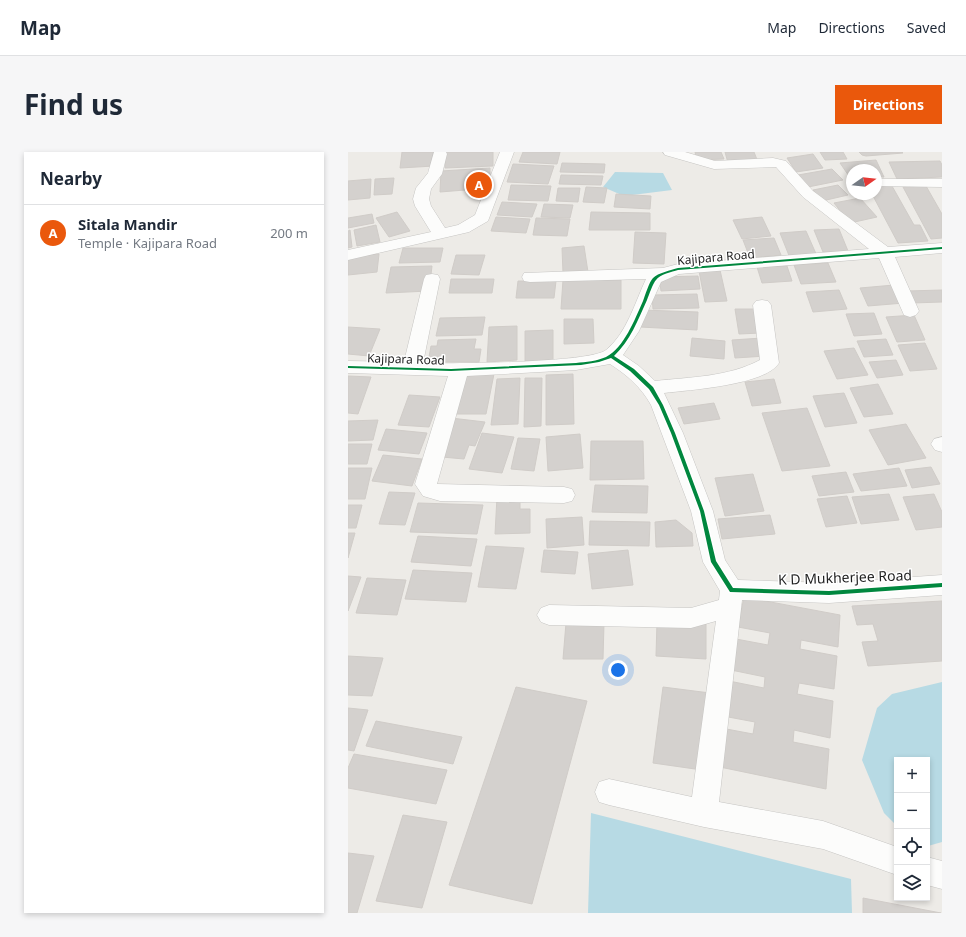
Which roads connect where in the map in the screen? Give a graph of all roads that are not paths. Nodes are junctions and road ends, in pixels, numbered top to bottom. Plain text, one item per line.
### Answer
1 (507, 152) edge
2 (670, 152) edge
3 (440, 154) dead end
4 (882, 183) edge
5 (942, 183) edge
6 (440, 234) junction
7 (942, 248) edge
8 (885, 253) junction
9 (348, 255) edge
10 (664, 272) junction
11 (530, 277) dead end
12 (432, 279) dead end
13 (762, 305) dead end
14 (910, 311) dead end
15 (611, 356) junction
16 (348, 367) edge
17 (412, 370) junction
18 (459, 370) junction
19 (651, 388) junction
20 (564, 496) dead end
21 (942, 585) edge
22 (730, 599) junction
23 (549, 615) dead end
24 (609, 792) dead end
25 (704, 813) junction
26 (894, 860) edge
27 (930, 872) edge
28 (942, 875) edge

1 - 6 street
2 - 8 street
3 - 6 street
4 - 5 street
6 - 9 street
7 - 8 street, Kajipara Road
8 - 10 street, Kajipara Road
8 - 14 street
10 - 11 street
10 - 15 street, Kajipara Road
12 - 17 street
13 - 19 street
15 - 18 street, Kajipara Road
15 - 19 street
16 - 17 street, Kajipara Road
17 - 18 street, Kajipara Road
18 - 20 street
19 - 22 street
21 - 22 street, K D Mukherjee Road
22 - 23 street, K D Mukherjee Road
22 - 25 street
24 - 25 street
25 - 26 street
27 - 28 street

